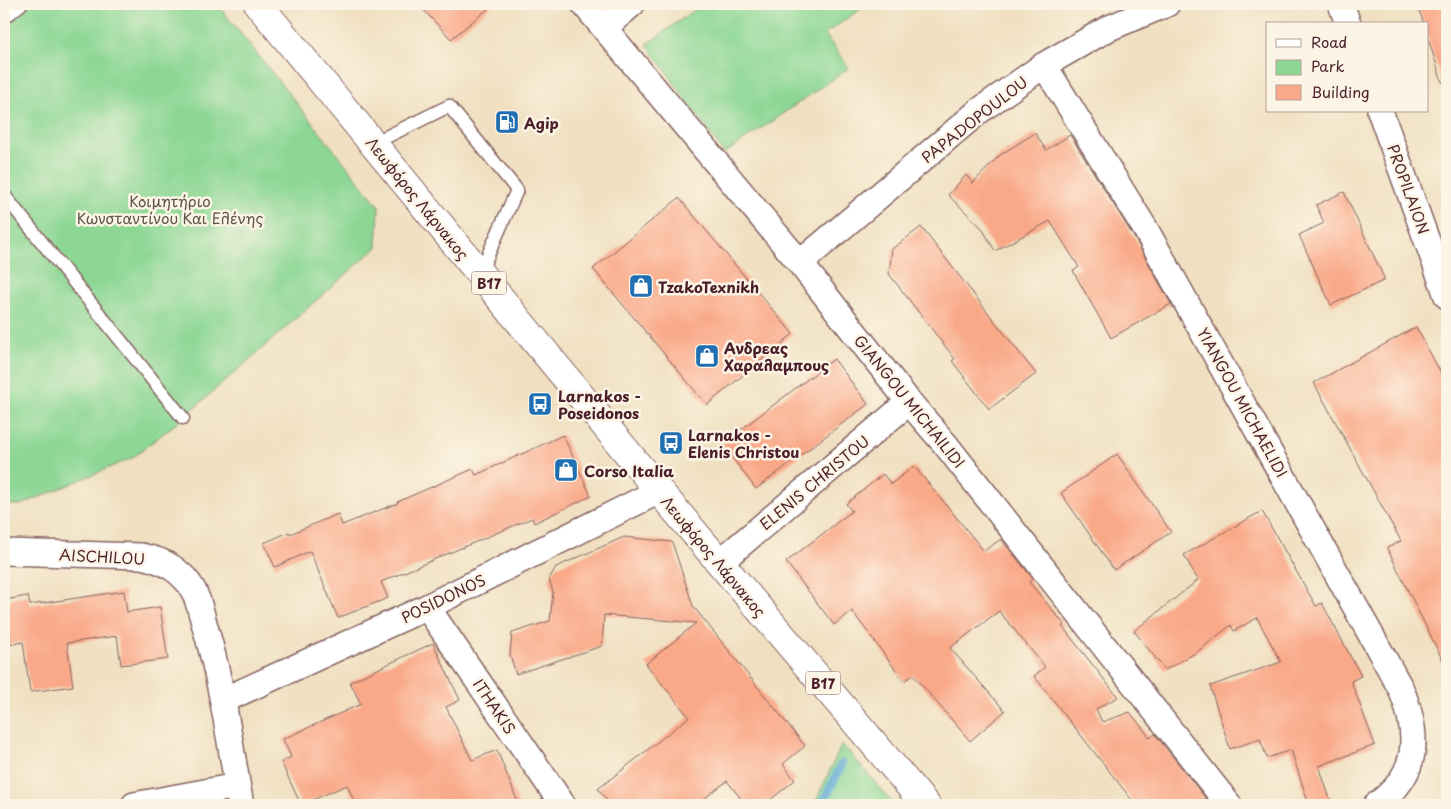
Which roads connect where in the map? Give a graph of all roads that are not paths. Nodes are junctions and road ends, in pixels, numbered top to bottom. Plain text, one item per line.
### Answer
1 (21, 4) edge
2 (258, 4) edge
3 (584, 4) edge
4 (632, 4) edge
5 (1167, 4) edge
6 (1341, 4) edge
7 (4, 18) edge
8 (1347, 22) edge
9 (604, 28) junction
10 (1044, 65) junction
11 (1380, 112) edge
12 (374, 143) junction
13 (4, 195) edge
14 (800, 263) junction
15 (480, 273) junction
16 (1447, 296) edge
17 (908, 402) junction
18 (183, 418) dead end
19 (659, 491) junction
20 (4, 552) edge
21 (720, 562) junction
22 (427, 607) junction
23 (224, 700) junction
24 (239, 796) edge
25 (134, 805) edge
26 (563, 805) edge
27 (926, 805) edge
28 (1229, 805) edge
29 (1376, 805) edge

1 - 7 lane
2 - 12 main road, Λεωφόρος Λάρνακος / B17
3 - 9 street, GIANGOU MICHAILIDI
4 - 9 street
5 - 10 street, PAPADOPOULOU
6 - 8 street
9 - 14 street, GIANGOU MICHAILIDI
10 - 14 street, PAPADOPOULOU
10 - 29 street, YIANGOU MICHAELIDI
11 - 16 street, PROPILAION
12 - 15 main road, Λεωφόρος Λάρνακος / B17
12 - 15 lane
13 - 18 lane
14 - 17 street, GIANGOU MICHAILIDI
15 - 19 main road, Λεωφόρος Λάρνακος / B17
17 - 21 street, ELENIS CHRISTOU
17 - 28 street, GIANGOU MICHAILIDI
19 - 21 main road, Λεωφόρος Λάρνακος / B17
19 - 22 street, POSIDONOS
20 - 23 street, AISCHILOU
21 - 27 main road, Λεωφόρος Λάρνακος / B17
22 - 23 street, POSIDONOS
22 - 26 street, ITHAKIS
23 - 24 street, AISCHILOU
24 - 25 street

